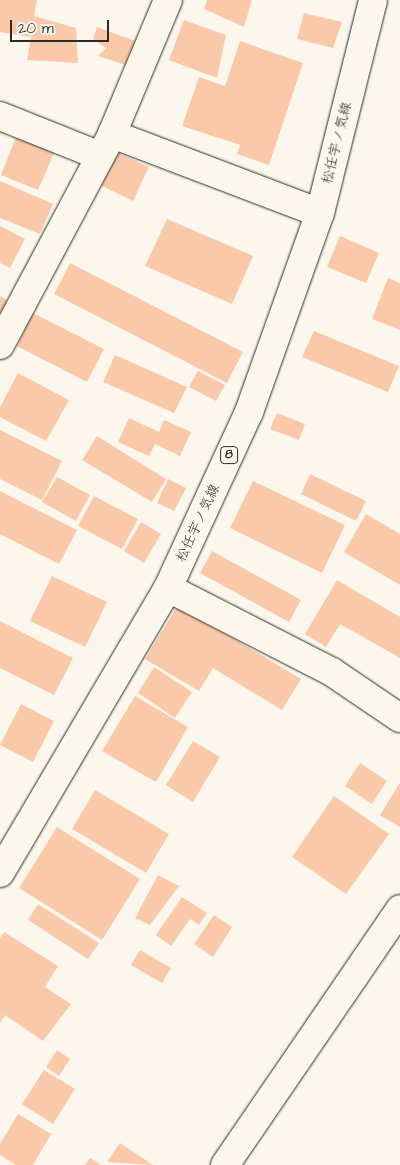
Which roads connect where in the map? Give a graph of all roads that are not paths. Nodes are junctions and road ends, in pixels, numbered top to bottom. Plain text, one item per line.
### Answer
1 (168, 0) edge
2 (373, 0) edge
3 (0, 116) edge
4 (106, 145) junction
5 (320, 213) junction
6 (0, 345) edge
7 (168, 588) junction
8 (400, 718) edge
9 (0, 873) edge
10 (400, 909) edge
11 (225, 1165) edge

1 - 4 street
2 - 5 street, 松任宇ノ気線 / 8
3 - 4 street
4 - 5 street
4 - 6 street
5 - 7 street, 松任宇ノ気線 / 8
7 - 8 street
7 - 9 street, 松任宇ノ気線 / 8
10 - 11 street

